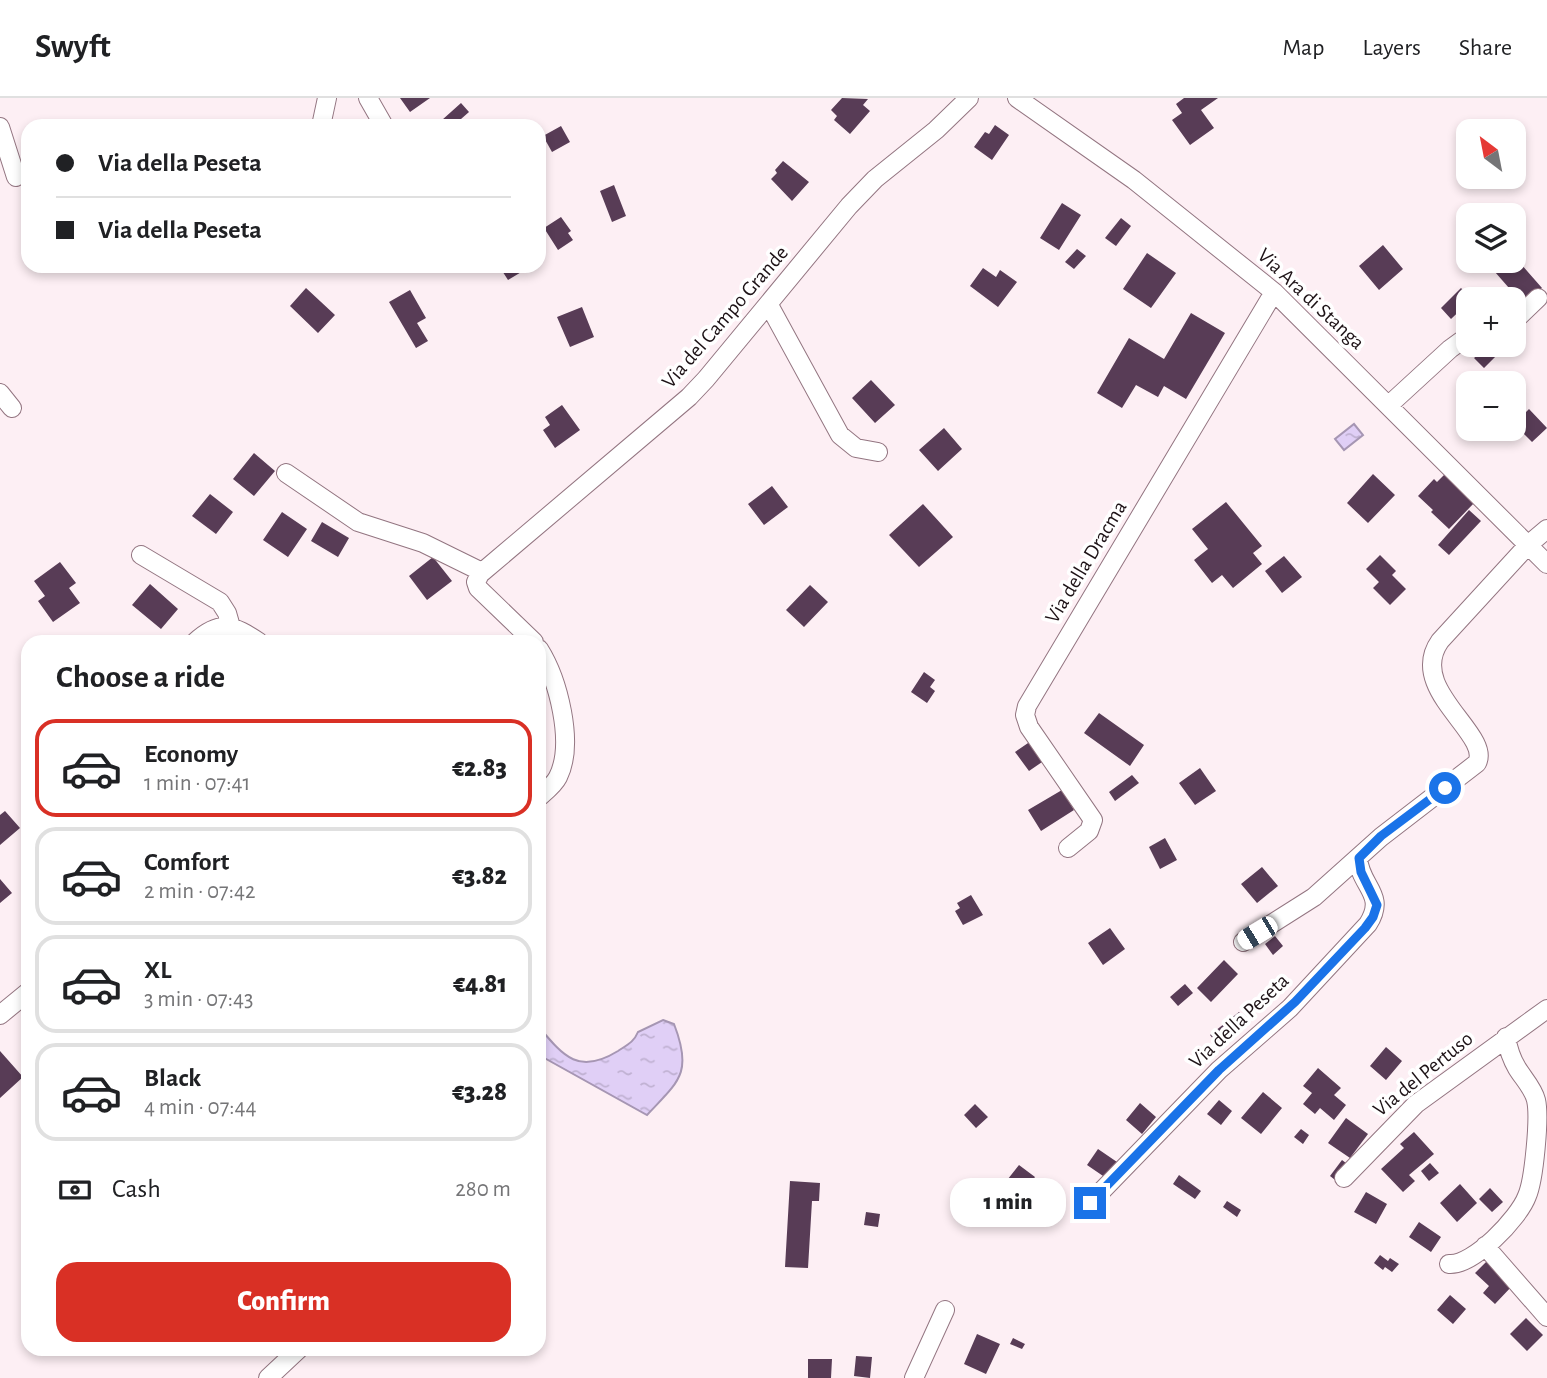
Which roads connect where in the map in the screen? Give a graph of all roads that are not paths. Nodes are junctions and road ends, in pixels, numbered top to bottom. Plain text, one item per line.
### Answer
1 (327, 98) edge
2 (368, 98) edge
3 (969, 98) edge
4 (1017, 98) edge
5 (322, 119) edge
6 (380, 119) edge
7 (0, 127) edge
8 (16, 177) dead end
9 (1274, 292) junction
10 (1538, 298) dead end
11 (769, 305) junction
12 (1526, 310) edge
13 (1456, 344) edge
14 (0, 393) edge
15 (1389, 405) junction
16 (12, 408) dead end
17 (878, 452) dead end
18 (286, 473) dead end
19 (1547, 530) edge
20 (1528, 545) junction
21 (141, 555) dead end
22 (1547, 564) edge
23 (482, 572) junction
24 (231, 626) junction
25 (205, 635) edge
26 (247, 635) edge
27 (527, 635) edge
28 (546, 664) edge
29 (546, 791) edge
30 (1068, 848) dead end
31 (1359, 858) junction
32 (1243, 942) dead end
33 (21, 998) edge
34 (1547, 1009) edge
35 (0, 1015) edge
36 (1506, 1037) junction
37 (1344, 1178) dead end
38 (1090, 1203) dead end
39 (1485, 1246) junction
40 (1449, 1264) dead end
41 (945, 1310) dead end
42 (1547, 1317) edge
43 (292, 1356) edge
44 (268, 1378) edge
45 (914, 1378) edge

1 - 5 street
2 - 6 street
3 - 11 street, Via del Campo Grande
4 - 9 street, Via Ara di Stanga
7 - 8 street
9 - 15 street, Via Ara di Stanga
9 - 30 street, Via della Dracma
10 - 12 street
11 - 17 street
11 - 23 street, Via del Campo Grande
13 - 15 street
14 - 16 street
15 - 20 street, Via Ara di Stanga
18 - 23 street
19 - 20 street
20 - 22 street, Via Ara di Stanga
20 - 31 street
21 - 24 street
23 - 27 street
24 - 25 street
24 - 26 street
28 - 29 street
31 - 32 street
31 - 38 street, Via della Peseta
33 - 35 street
34 - 36 street, Via del Pertuso
36 - 37 street, Via del Pertuso
36 - 39 street, Via del Pertuso
39 - 40 street, Via del Pertuso
39 - 42 street
41 - 45 street
43 - 44 street

